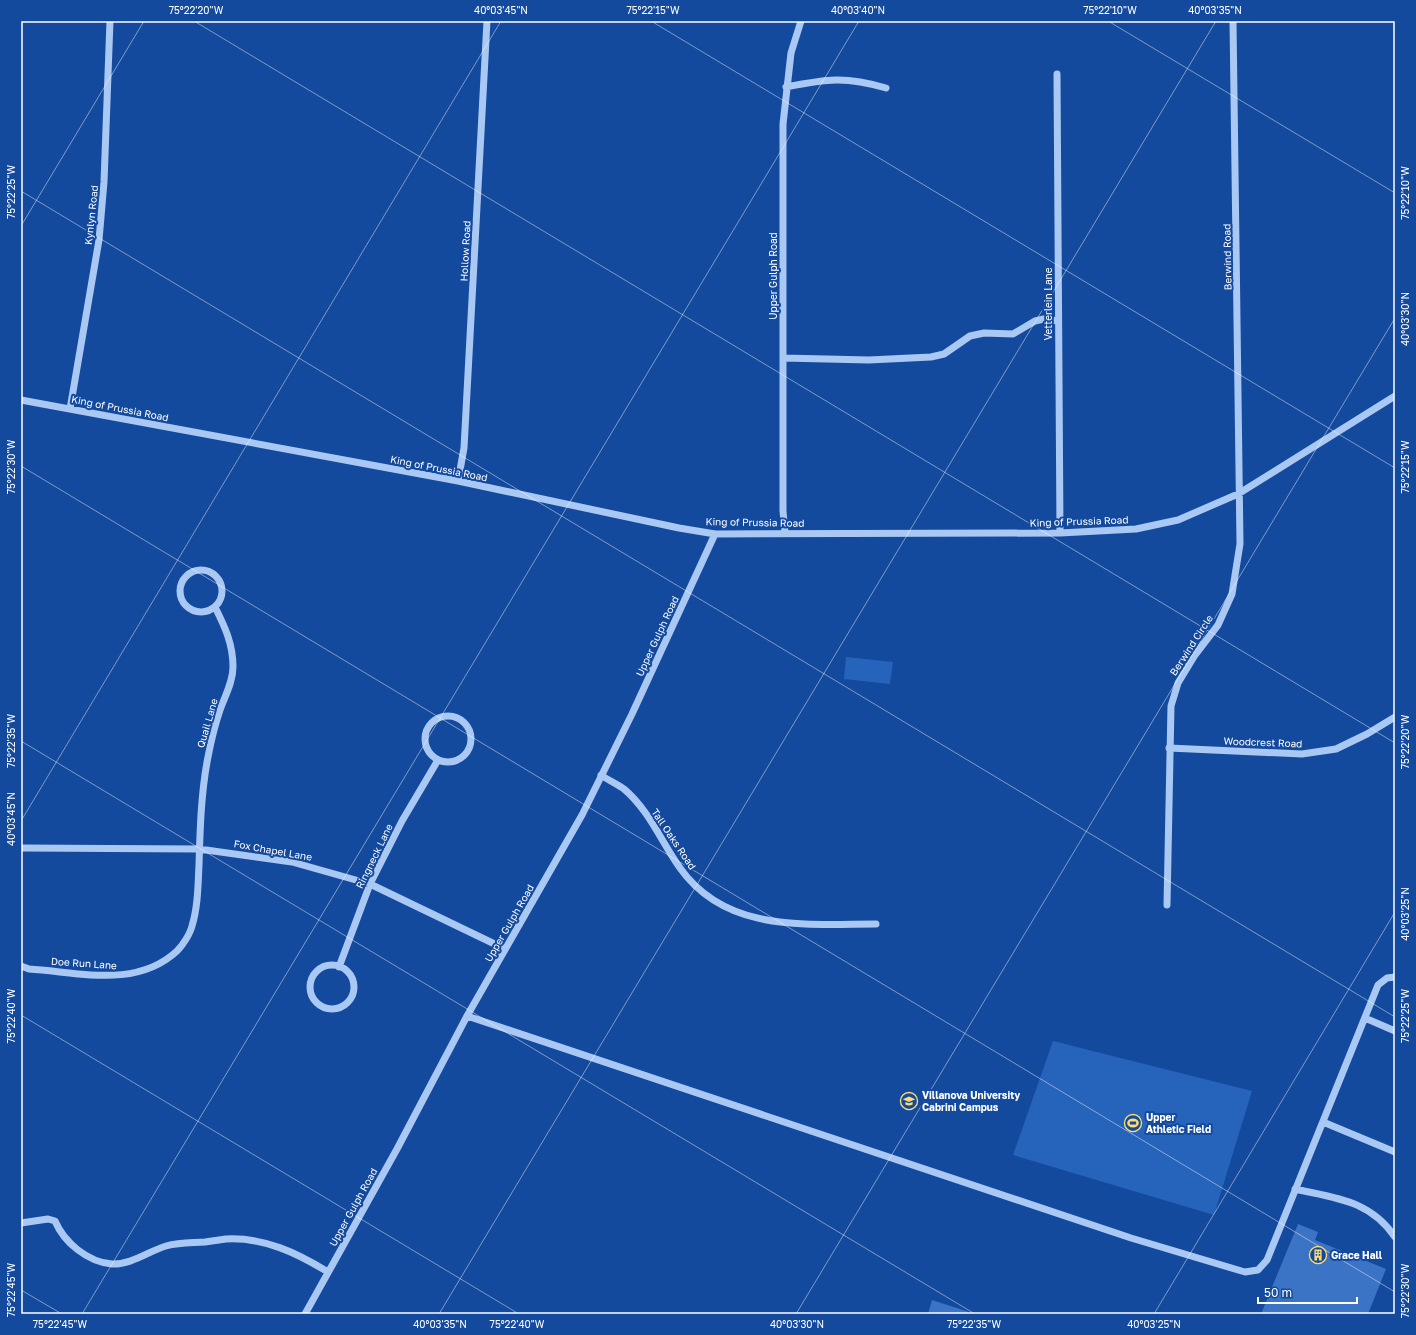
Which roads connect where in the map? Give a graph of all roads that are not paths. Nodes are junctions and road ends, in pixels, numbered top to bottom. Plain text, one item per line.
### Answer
1 (110, 21) edge
2 (487, 21) edge
3 (801, 21) edge
4 (1233, 21) edge
5 (1057, 74) dead end
6 (786, 87) junction
7 (886, 88) dead end
8 (1058, 321) junction
9 (783, 358) junction
10 (1395, 396) edge
11 (21, 400) edge
12 (70, 409) junction
13 (458, 481) junction
14 (1238, 494) junction
15 (785, 533) junction
16 (1060, 533) junction
17 (715, 534) junction
18 (215, 607) junction
19 (1395, 717) edge
20 (1169, 748) junction
21 (438, 760) junction
22 (600, 775) junction
23 (21, 848) edge
24 (199, 849) junction
25 (370, 884) junction
26 (1167, 905) dead end
27 (876, 924) dead end
28 (505, 949) junction
29 (21, 966) edge
30 (339, 967) junction
31 (1395, 977) edge
32 (468, 1016) junction
33 (1365, 1018) junction
34 (1395, 1031) edge
35 (1323, 1122) junction
36 (1395, 1152) edge
37 (1295, 1189) junction
38 (21, 1223) edge
39 (1395, 1237) edge
40 (328, 1272) junction
41 (306, 1314) edge

1 - 12 street, Kynlyn Road
2 - 13 street, Hollow Road
3 - 6 street, Upper Gulph Road
4 - 14 street, Berwind Road
5 - 8 street, Vetterlein Lane
6 - 7 street
6 - 9 street, Upper Gulph Road
8 - 9 street
8 - 16 street, Vetterlein Lane
9 - 15 street, Upper Gulph Road
10 - 14 street, King of Prussia Road
11 - 12 street, King of Prussia Road
12 - 13 street, King of Prussia Road
13 - 17 street, King of Prussia Road
14 - 16 street, King of Prussia Road
14 - 20 street, Berwind Circle
15 - 16 street, King of Prussia Road
15 - 17 street, King of Prussia Road
17 - 22 street, Upper Gulph Road
18 - 18 street
18 - 24 street, Quail Lane
19 - 20 street, Woodcrest Road
20 - 26 street, Berwind Circle
21 - 21 street
21 - 25 street, Ringneck Lane
22 - 27 street, Tall Oaks Road
22 - 28 street, Upper Gulph Road
23 - 24 street, Fox Chapel Lane
24 - 25 street, Fox Chapel Lane
24 - 29 street, Doe Run Lane
25 - 28 street, Fox Chapel Lane
25 - 30 street, Ringneck Lane
28 - 32 street, Upper Gulph Road
30 - 30 street
31 - 33 street
32 - 37 street
32 - 40 street, Upper Gulph Road
33 - 34 street
33 - 35 street
35 - 36 street
35 - 37 street
37 - 39 street
38 - 40 street
40 - 41 street, Upper Gulph Road

